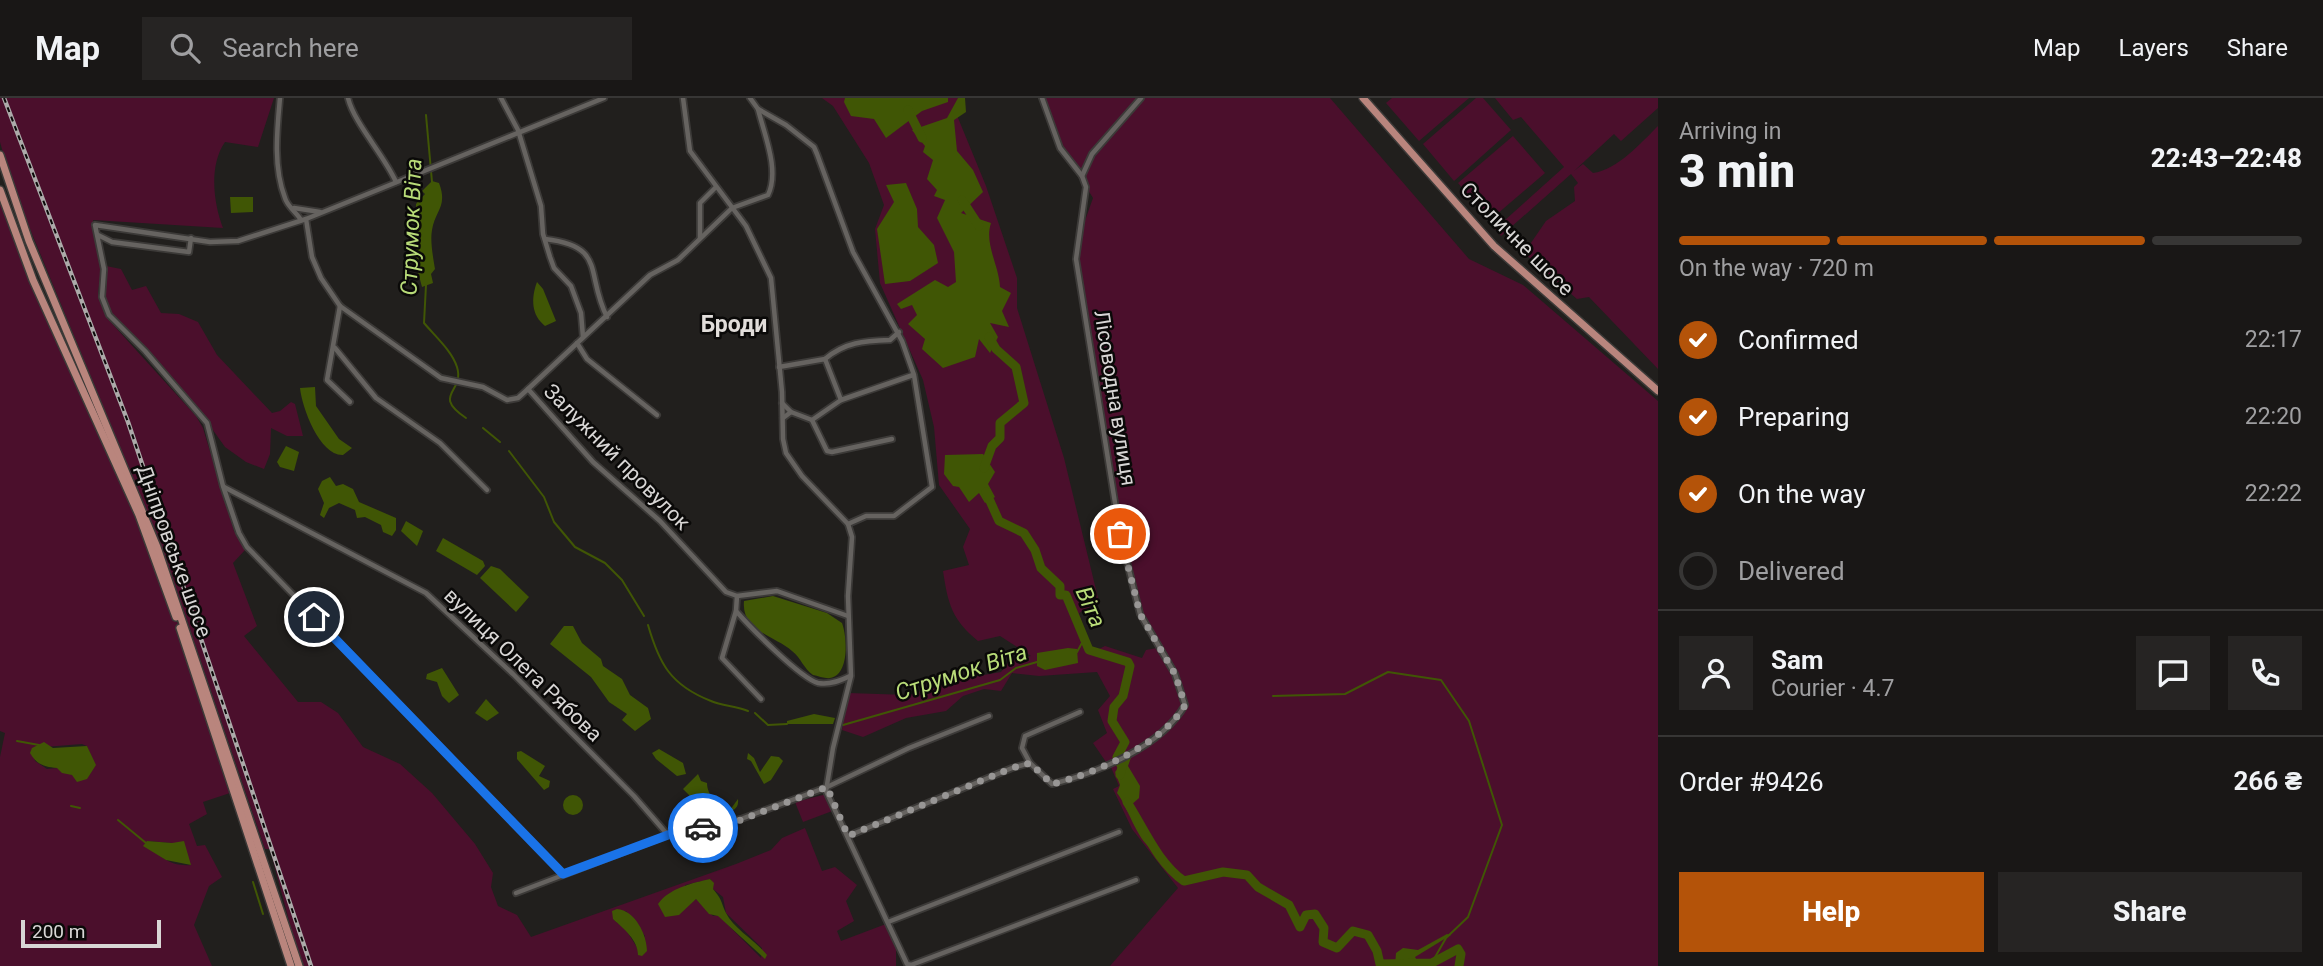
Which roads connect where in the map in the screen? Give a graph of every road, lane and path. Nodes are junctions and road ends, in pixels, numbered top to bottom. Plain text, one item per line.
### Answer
1 (280, 98) edge
2 (348, 98) edge
3 (501, 98) edge
4 (604, 98) edge
5 (683, 98) edge
6 (750, 98) edge
7 (1042, 98) edge
8 (1141, 98) edge
9 (1363, 98) edge
10 (758, 109) junction
11 (518, 130) junction
12 (0, 155) edge
13 (1082, 176) junction
14 (396, 182) junction
15 (716, 187) junction
16 (0, 190) edge
17 (293, 208) junction
18 (732, 208) junction
19 (323, 212) junction
20 (304, 219) junction
21 (97, 234) junction
22 (191, 238) junction
23 (545, 239) junction
24 (700, 239) junction
25 (340, 306) junction
26 (607, 317) junction
27 (899, 332) junction
28 (583, 337) junction
29 (577, 343) junction
30 (335, 348) junction
31 (825, 359) junction
32 (779, 367) junction
33 (914, 375) junction
34 (528, 389) junction
35 (1658, 391) edge
36 (841, 400) junction
37 (350, 402) dead end
38 (781, 402) junction
39 (791, 412) junction
40 (657, 415) dead end
41 (782, 418) junction
42 (812, 420) junction
43 (892, 439) dead end
44 (223, 486) junction
45 (487, 490) dead end
46 (848, 524) junction
47 (737, 596) junction
48 (736, 611) junction
49 (848, 616) junction
50 (850, 676) junction
51 (761, 699) dead end
52 (1080, 712) dead end
53 (989, 716) dead end
54 (1030, 763) junction
55 (827, 787) junction
56 (1119, 832) dead end
57 (668, 835) junction
58 (848, 836) junction
59 (563, 874) junction
60 (1136, 880) dead end
61 (516, 893) dead end
62 (888, 922) junction
63 (909, 965) edge
64 (291, 966) edge
65 (299, 966) edge

1 - 17 street
2 - 14 street
3 - 11 street
4 - 11 street
5 - 15 street
6 - 10 street
7 - 13 street
8 - 13 street
9 - 35 main road, Столичне шосе
10 - 18 street
10 - 27 street
11 - 14 street
11 - 23 street
12 - 65 main road, Дніпровське шосе
13 - 54 street, Лісоводна вулиця
14 - 19 street
15 - 18 street
15 - 24 street
16 - 64 main road, Дніпровське шосе
17 - 19 street
17 - 20 street
18 - 24 street, Залужний провулок
18 - 32 street
19 - 20 street
20 - 22 street
20 - 25 street
21 - 22 street
21 - 22 street
21 - 44 street
23 - 26 street
23 - 28 street
24 - 26 street, Залужний провулок
25 - 30 street
25 - 34 street
26 - 28 street, Залужний провулок
27 - 31 street
27 - 33 street
28 - 29 street, Залужний провулок
29 - 34 street, Залужний провулок
29 - 40 street
30 - 37 street
30 - 45 street
31 - 32 street
31 - 36 street
32 - 38 street
33 - 36 street
33 - 46 street
34 - 47 street, Залужний провулок
36 - 42 street
38 - 39 street
38 - 41 street
39 - 41 street
39 - 42 street
41 - 46 street
42 - 43 street
44 - 57 street, вулиця Олега Рябова
44 - 59 street
46 - 49 street
47 - 48 street
47 - 49 street
48 - 50 street
48 - 51 street
49 - 50 street
50 - 55 street
52 - 54 street
53 - 55 street
54 - 58 street
55 - 57 street
55 - 58 street
56 - 62 street
57 - 59 street
58 - 62 street
59 - 61 street
60 - 63 street
62 - 63 street

